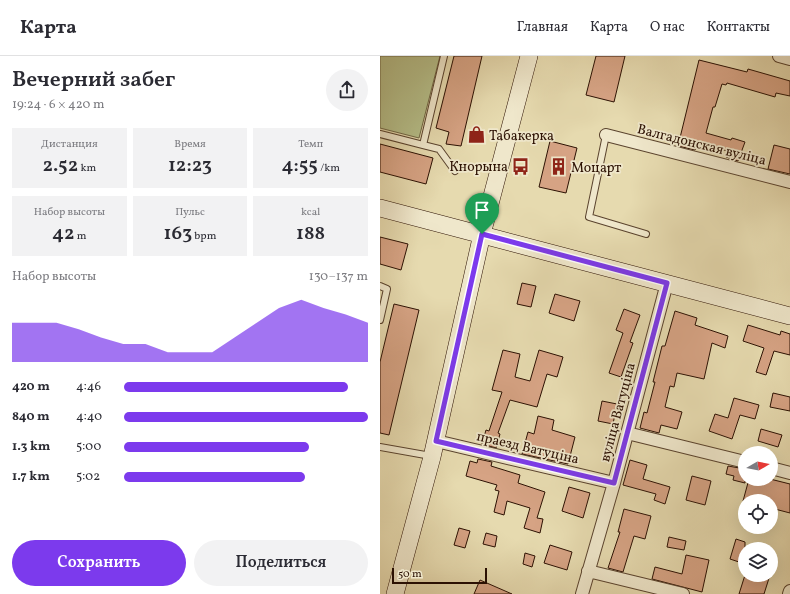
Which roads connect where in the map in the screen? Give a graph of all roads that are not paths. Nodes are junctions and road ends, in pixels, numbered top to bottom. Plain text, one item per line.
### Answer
1 (444, 56) edge
2 (529, 56) edge
3 (779, 56) edge
4 (790, 59) edge
5 (380, 134) edge
6 (606, 135) joint
7 (423, 144) junction
8 (455, 171) dead end
9 (790, 182) edge
10 (380, 208) edge
11 (482, 234) junction
12 (646, 234) dead end
13 (667, 283) junction
14 (380, 286) edge
15 (790, 316) edge
16 (380, 320) edge
17 (627, 433) junction
18 (380, 447) edge
19 (434, 449) junction
20 (738, 460) edge
21 (778, 470) edge
22 (790, 473) edge
23 (614, 483) junction
24 (588, 571) junction
25 (790, 590) edge
26 (395, 594) edge
27 (582, 594) edge
28 (683, 594) edge
29 (789, 594) edge

1 - 7 lane
2 - 11 main road
3 - 4 street
5 - 7 lane
6 - 9 street, Валгадонская вуліца
6 - 12 lane
7 - 8 lane
10 - 11 main road
11 - 13 main road
11 - 19 main road
13 - 15 main road
13 - 17 street, вуліца Ватуціна
14 - 16 lane
17 - 20 street
17 - 23 street, вуліца Ватуціна
18 - 19 lane
19 - 23 street, праезд Ватуціна
19 - 26 main road
21 - 22 street
23 - 24 street, вуліца Ватуціна
24 - 27 street, вуліца Ватуціна
24 - 28 street
25 - 29 street

